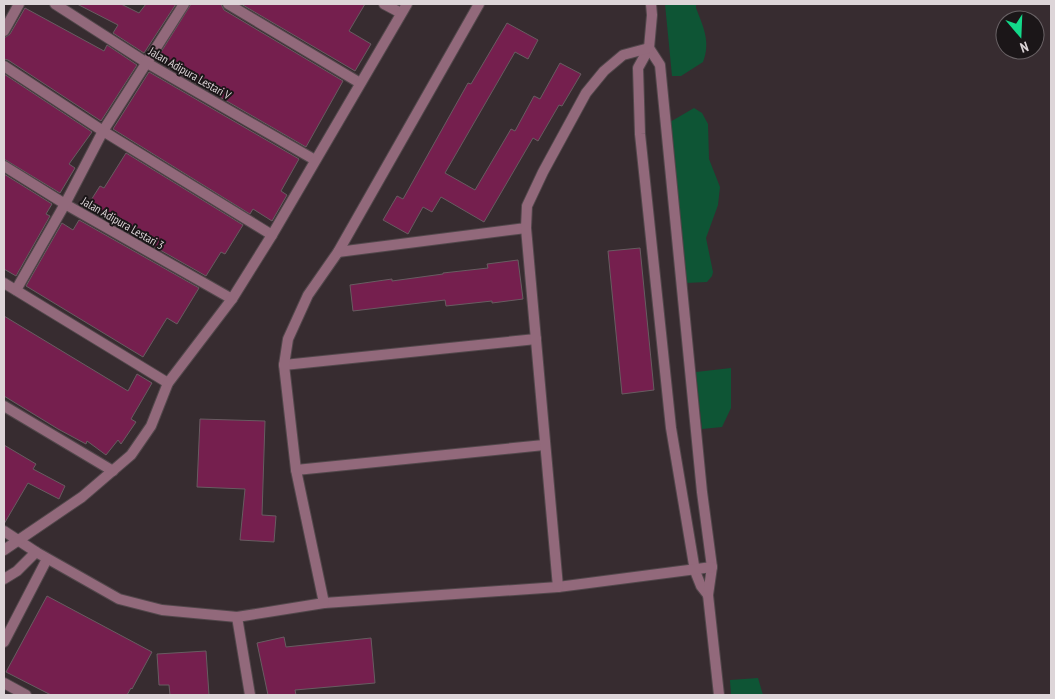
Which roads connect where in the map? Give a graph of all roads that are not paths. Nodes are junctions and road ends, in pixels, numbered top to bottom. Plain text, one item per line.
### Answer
1 (19, 4) edge
2 (55, 4) edge
3 (184, 4) edge
4 (228, 4) edge
5 (384, 4) edge
6 (407, 4) edge
7 (479, 4) edge
8 (651, 4) edge
9 (401, 13) junction
10 (4, 31) edge
11 (649, 48) junction
12 (147, 63) junction
13 (4, 66) edge
14 (360, 83) junction
15 (104, 131) junction
16 (316, 160) junction
17 (4, 166) edge
18 (65, 204) junction
19 (526, 228) junction
20 (272, 235) junction
21 (338, 252) junction
22 (4, 282) edge
23 (16, 290) junction
24 (232, 299) junction
25 (536, 339) junction
26 (284, 365) junction
27 (168, 383) junction
28 (4, 406) edge
29 (544, 445) junction
30 (296, 470) junction
31 (113, 471) junction
32 (4, 531) edge
33 (19, 540) junction
34 (4, 550) edge
35 (36, 552) junction
36 (47, 559) junction
37 (712, 568) junction
38 (695, 571) junction
39 (4, 579) edge
40 (558, 587) junction
41 (708, 595) junction
42 (324, 604) junction
43 (237, 617) junction
44 (4, 642) edge
45 (4, 683) edge
46 (26, 695) edge
47 (250, 695) edge
48 (719, 695) edge

1 - 10 street
2 - 12 street, Jalan Adipura Lestari V
3 - 12 street
4 - 14 street
5 - 9 street
6 - 9 street
7 - 21 street
8 - 11 street
9 - 14 street
11 - 19 street
11 - 37 street
11 - 38 street
12 - 15 street
12 - 16 street, Jalan Adipura Lestari V
13 - 15 street
14 - 16 street
15 - 18 street
15 - 20 street
16 - 20 street
17 - 18 street, Jalan Adipura Lestari 3
18 - 23 street
18 - 24 street, Jalan Adipura Lestari 3
19 - 21 street
19 - 25 street
20 - 24 street
21 - 26 street
22 - 23 street
23 - 27 street
24 - 27 street
25 - 26 street
25 - 29 street
26 - 30 street
27 - 31 street
28 - 31 street
29 - 30 street
29 - 40 street
30 - 42 street
31 - 33 street
32 - 33 street
33 - 34 street
33 - 35 street
35 - 36 street
35 - 39 street
36 - 43 street
36 - 44 street
37 - 38 street
37 - 41 street
38 - 40 street
38 - 41 street
40 - 42 street
41 - 48 street
42 - 43 street
43 - 47 street
45 - 46 street

